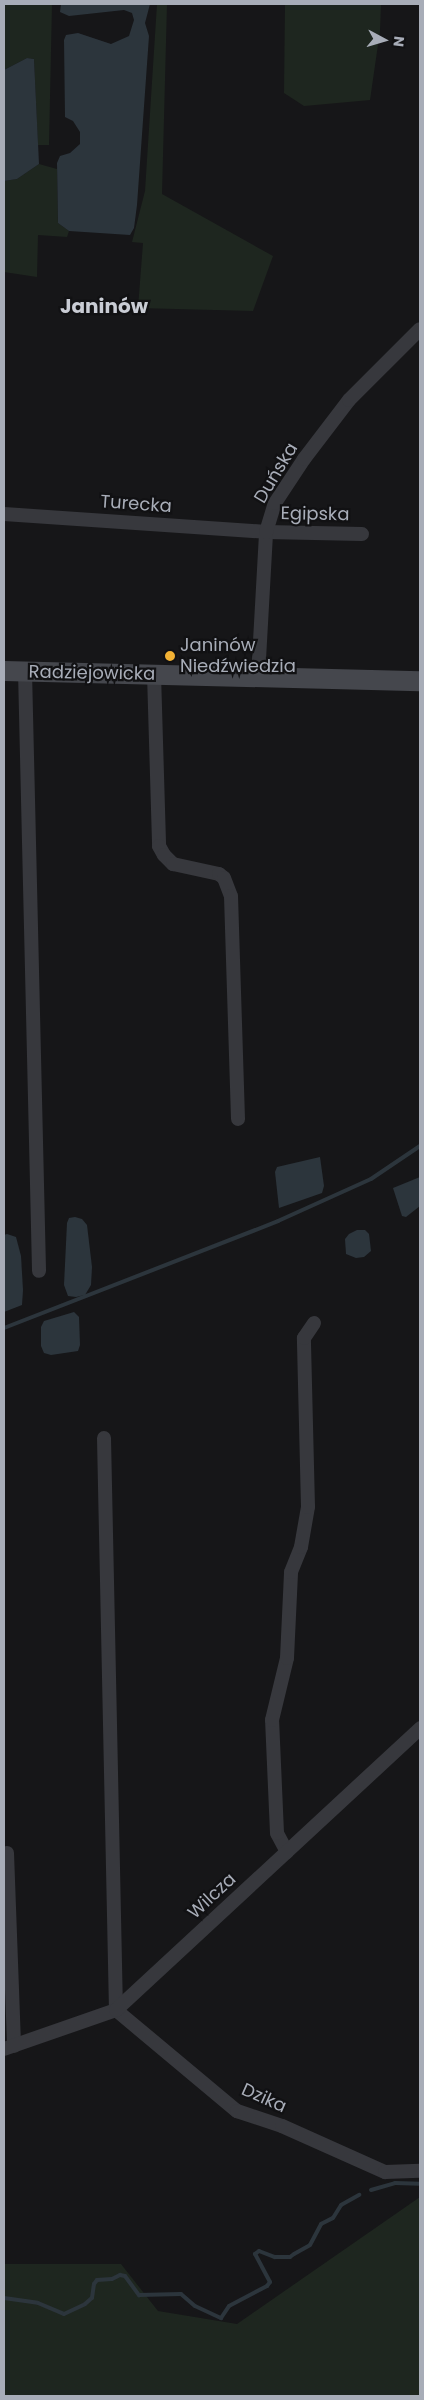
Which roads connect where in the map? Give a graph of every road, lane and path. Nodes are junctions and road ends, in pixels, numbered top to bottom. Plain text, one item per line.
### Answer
1 (420, 330) edge
2 (4, 514) edge
3 (266, 532) junction
4 (362, 534) dead end
5 (4, 671) edge
6 (26, 671) junction
7 (154, 674) junction
8 (258, 677) junction
9 (420, 681) edge
10 (238, 1119) dead end
11 (39, 1271) dead end
12 (314, 1323) dead end
13 (104, 1438) dead end
14 (420, 1728) edge
15 (287, 1852) junction
16 (7, 1853) dead end
17 (116, 2010) junction
18 (9, 2047) edge
19 (420, 2171) edge

1 - 3 street, Duńska
2 - 3 street, Turecka
3 - 4 street, Egipska
3 - 8 street, Duńska
5 - 6 main road, Radziejowicka
6 - 7 main road, Radziejowicka
6 - 11 street
7 - 8 main road, Radziejowicka
7 - 10 street
8 - 9 main road, Radziejowicka
12 - 15 street
13 - 17 street
14 - 15 street, Wilcza
15 - 17 street, Wilcza
16 - 18 street
17 - 18 street, Wilcza
17 - 19 street, Dzika

